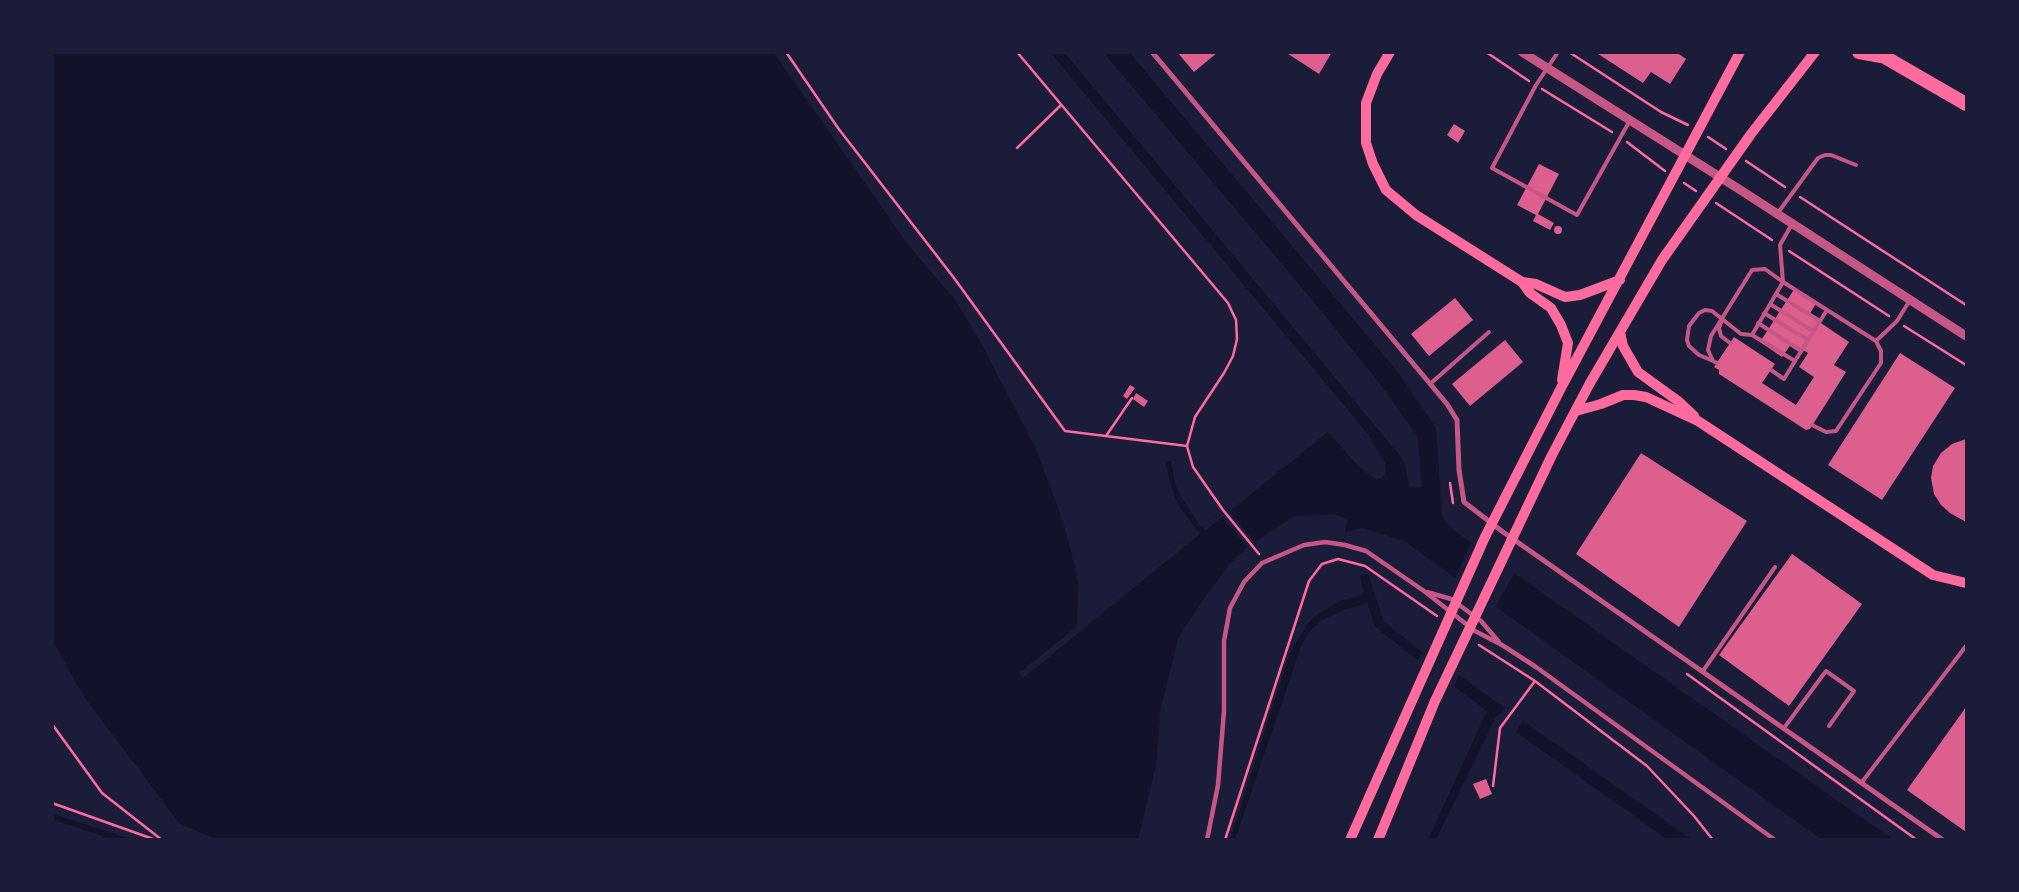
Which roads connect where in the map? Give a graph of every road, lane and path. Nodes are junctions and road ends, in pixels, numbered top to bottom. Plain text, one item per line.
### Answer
1 (786, 52) edge
2 (1017, 52) edge
3 (1152, 52) edge
4 (1390, 52) edge
5 (1486, 52) edge
6 (1522, 52) edge
7 (1558, 52) edge
8 (1569, 52) edge
9 (1740, 52) edge
10 (1815, 52) edge
11 (1859, 52) edge
12 (1879, 54) edge
13 (1546, 68) junction
14 (1536, 85) junction
15 (1966, 104) edge
16 (1061, 105) junction
17 (1629, 122) junction
18 (1692, 128) dead end
19 (1700, 132) dead end
20 (1621, 137) junction
21 (1017, 148) dead end
22 (1732, 153) dead end
23 (1740, 158) dead end
24 (1856, 165) dead end
25 (1672, 176) dead end
26 (1680, 181) dead end
27 (1696, 191) dead end
28 (1793, 193) junction
29 (1712, 201) dead end
30 (1777, 214) junction
31 (1792, 224) junction
32 (1780, 245) junction
33 (1620, 280) junction
34 (1522, 282) junction
35 (1783, 282) junction
36 (1776, 294) junction
37 (1910, 300) junction
38 (1770, 304) junction
39 (1966, 305) edge
40 (1827, 310) junction
41 (1764, 313) junction
42 (1722, 318) junction
43 (1820, 321) junction
44 (1897, 321) junction
45 (1758, 323) junction
46 (1813, 331) junction
47 (1489, 332) dead end
48 (1620, 332) junction
49 (1752, 335) junction
50 (1966, 336) edge
51 (1808, 340) junction
52 (1876, 341) junction
53 (1730, 343) dead end
54 (1801, 351) junction
55 (1795, 361) junction
56 (1966, 365) edge
57 (1771, 370) dead end
58 (1430, 384) junction
59 (1561, 388) junction
60 (1132, 398) dead end
61 (1576, 411) junction
62 (1698, 421) junction
63 (1812, 425) dead end
64 (1106, 436) junction
65 (1187, 446) junction
66 (1258, 553) dead end
67 (1775, 567) dead end
68 (1966, 583) edge
69 (1424, 591) junction
70 (1502, 645) junction
71 (1966, 646) edge
72 (1536, 667) junction
73 (1703, 671) junction
74 (52, 724) edge
75 (1829, 726) dead end
76 (1784, 728) junction
77 (1862, 782) junction
78 (1493, 786) dead end
79 (52, 803) edge
80 (156, 840) edge
81 (162, 840) edge
82 (1207, 840) edge
83 (1350, 840) edge
84 (1378, 840) edge
85 (1775, 840) edge
86 (1943, 840) edge

1 - 64 path
2 - 16 path
3 - 58 street
4 - 34 main road
5 - 14 path
6 - 13 street
7 - 13 lane
8 - 18 path
9 - 33 main road
10 - 48 main road
11 - 12 highway
12 - 15 highway
13 - 14 lane
13 - 17 street
14 - 20 path
14 - 20 lane
16 - 21 path
16 - 65 path
17 - 20 lane
17 - 30 street
19 - 22 path
20 - 25 path
23 - 28 path
24 - 28 lane
26 - 27 path
28 - 30 lane
28 - 39 path
29 - 32 path
30 - 31 street
31 - 32 lane
31 - 37 street
32 - 35 lane
32 - 44 path
33 - 34 main road
33 - 59 main road
34 - 59 main road
35 - 36 lane
35 - 40 lane
35 - 42 lane
36 - 38 lane
36 - 43 lane
37 - 44 lane
37 - 50 street
38 - 41 lane
38 - 46 lane
40 - 43 lane
40 - 52 lane
41 - 45 lane
41 - 51 lane
42 - 42 lane
42 - 49 lane
42 - 53 lane
43 - 46 lane
44 - 52 lane
44 - 56 path
45 - 49 lane
45 - 54 lane
46 - 51 lane
47 - 58 lane
48 - 61 main road
48 - 62 main road
49 - 55 lane
51 - 54 lane
52 - 63 lane
54 - 55 lane
55 - 57 lane
58 - 73 street
59 - 83 main road
60 - 64 path
61 - 62 main road
61 - 84 main road
62 - 68 main road
64 - 65 path
65 - 66 path
67 - 73 lane
69 - 70 street
69 - 70 street
69 - 82 street
70 - 72 street
71 - 77 lane
72 - 78 path
72 - 85 street
73 - 76 street
74 - 81 path
75 - 76 lane
76 - 77 street
77 - 86 street
79 - 80 path

